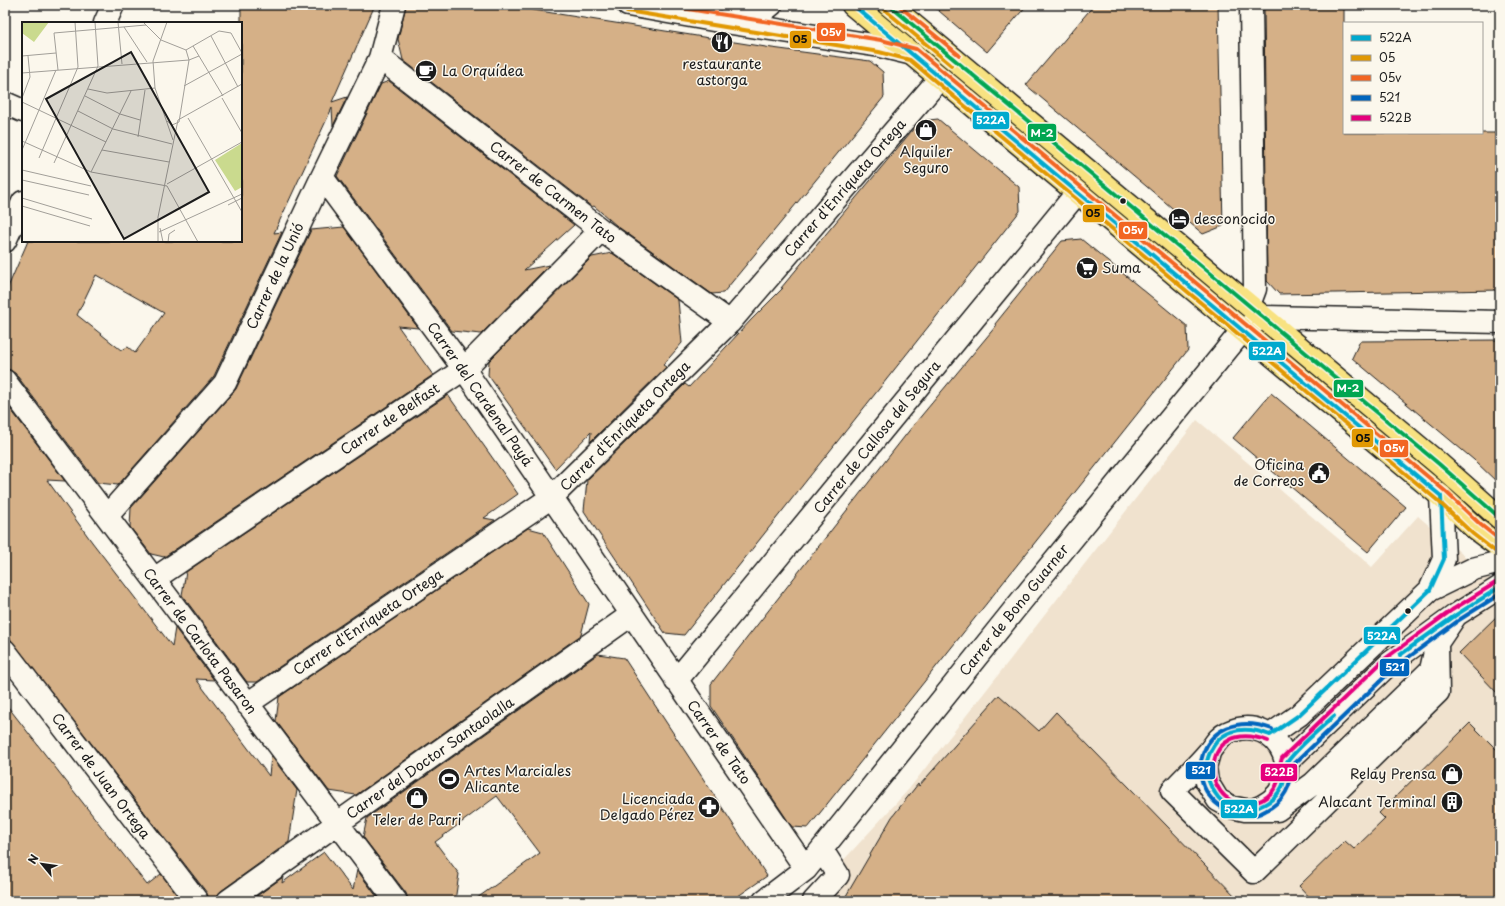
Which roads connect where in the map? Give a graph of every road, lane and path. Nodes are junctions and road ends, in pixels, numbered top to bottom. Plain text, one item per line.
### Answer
1 (113, 5) edge
2 (394, 5) edge
3 (628, 5) edge
4 (771, 5) edge
5 (853, 5) edge
6 (889, 5) edge
7 (1251, 5) edge
8 (719, 21) junction
9 (105, 22) edge
10 (912, 54) junction
11 (380, 58) junction
12 (940, 78) junction
13 (5, 103) edge
14 (22, 111) edge
15 (322, 177) junction
16 (1077, 193) junction
17 (22, 204) edge
18 (601, 230) junction
19 (5, 242) edge
20 (1256, 311) junction
21 (730, 322) junction
22 (1500, 322) edge
23 (1242, 331) junction
24 (464, 369) junction
25 (5, 381) edge
26 (1441, 496) junction
27 (552, 497) junction
28 (108, 516) junction
29 (1500, 518) edge
30 (1500, 547) edge
31 (1500, 562) edge
32 (154, 579) junction
33 (1500, 587) edge
34 (1430, 590) junction
35 (631, 615) junction
36 (1456, 615) junction
37 (1437, 643) junction
38 (5, 651) edge
39 (676, 681) junction
40 (247, 704) junction
41 (1270, 736) junction
42 (1209, 753) junction
43 (1287, 762) junction
44 (1252, 810) junction
45 (339, 823) junction
46 (822, 850) junction
47 (806, 869) junction
48 (197, 901) edge
49 (228, 901) edge
50 (396, 901) edge
51 (764, 901) edge
52 (814, 901) edge

1 - 9 street
2 - 11 street, Carrer de la Unió
3 - 8 street
4 - 8 street
5 - 10 main road
6 - 20 main road
7 - 20 street
8 - 10 street
10 - 12 main road
11 - 15 street, Carrer de la Unió
11 - 18 street, Carrer de Carmen Tato
12 - 16 main road
12 - 21 street, Carrer d'Enriqueta Ortega
13 - 14 street
15 - 24 street, Carrer del Cardenal Payá
15 - 28 street, Carrer de la Unió
16 - 23 main road
16 - 39 street, Carrer de Callosa del Segura
17 - 19 street
18 - 21 street, Carrer de Carmen Tato
18 - 24 street, Carrer de Belfast
20 - 22 street
20 - 23 street, Carrer de Bono Guarner
20 - 29 main road
21 - 27 street, Carrer d'Enriqueta Ortega
23 - 26 main road
23 - 46 street, Carrer de Bono Guarner
24 - 27 street, Carrer del Cardenal Payá
24 - 32 street, Carrer de Belfast
25 - 28 street, Carrer de Carlota Pasaron
26 - 30 main road
26 - 34 street
27 - 35 street, Carrer del Cardenal Payá
27 - 40 street, Carrer d'Enriqueta Ortega
28 - 32 street, Carrer de Carlota Pasaron
31 - 34 street
32 - 40 street, Carrer de Carlota Pasaron
33 - 36 street
34 - 41 street
35 - 39 street, Carrer de Tato
35 - 45 street, Carrer del Doctor Santaolalla
36 - 37 street
36 - 43 street
37 - 42 street
37 - 44 street
38 - 48 street, Carrer de Juan Ortega
39 - 47 street, Carrer de Tato
40 - 45 street, Carrer de Carlota Pasaron
41 - 42 street
41 - 43 street
42 - 44 street
43 - 44 street
45 - 49 street, Carrer del Doctor Santaolalla
45 - 50 street, Carrer de Carlota Pasaron
46 - 47 street, Carrer de Bono Guarner
46 - 52 street
47 - 51 street, Carrer de Bono Guarner

